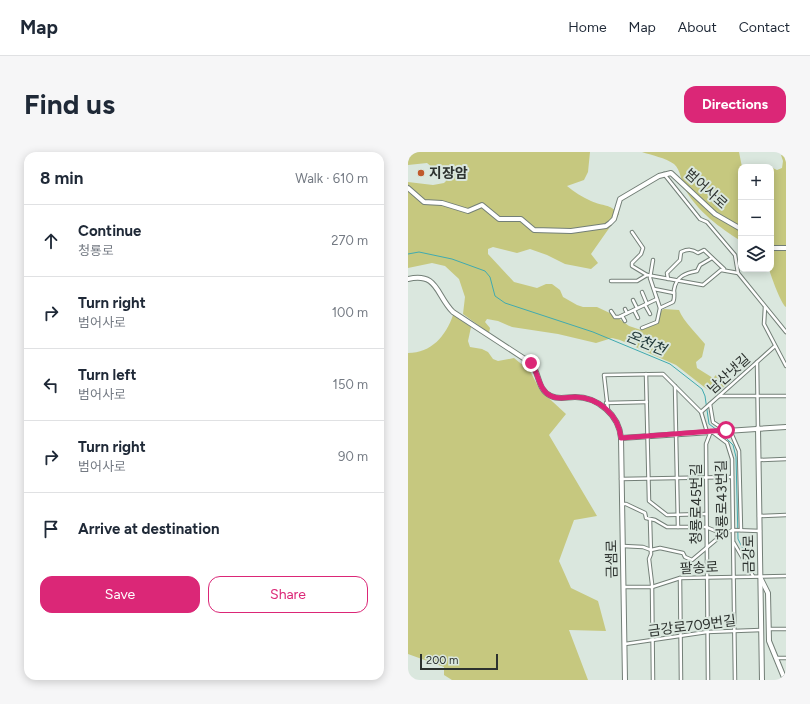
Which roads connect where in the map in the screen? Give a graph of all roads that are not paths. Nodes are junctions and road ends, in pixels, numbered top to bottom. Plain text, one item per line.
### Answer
1 (664, 174) junction
2 (408, 188) edge
3 (738, 227) edge
4 (632, 232) dead end
5 (774, 248) edge
6 (786, 248) edge
7 (712, 258) junction
8 (653, 260) dead end
9 (724, 269) junction
10 (738, 273) junction
11 (646, 275) junction
12 (650, 276) junction
13 (408, 279) edge
14 (668, 279) junction
15 (678, 280) junction
16 (611, 281) dead end
17 (654, 289) junction
18 (642, 292) dead end
19 (675, 293) junction
20 (657, 299) junction
21 (633, 300) dead end
22 (646, 304) junction
23 (765, 306) junction
24 (660, 308) junction
25 (625, 309) dead end
26 (636, 309) junction
27 (611, 310) dead end
28 (627, 314) junction
29 (650, 314) dead end
30 (622, 316) junction
31 (638, 318) dead end
32 (625, 321) dead end
33 (642, 328) dead end
34 (786, 332) edge
35 (775, 346) junction
36 (757, 362) junction
37 (786, 366) edge
38 (646, 374) junction
39 (675, 386) junction
40 (719, 396) junction
41 (758, 396) junction
42 (786, 396) edge
43 (647, 402) junction
44 (606, 403) junction
45 (710, 404) junction
46 (608, 410) junction
47 (702, 412) junction
48 (786, 427) edge
49 (758, 428) junction
50 (726, 430) junction
51 (714, 431) junction
52 (676, 434) junction
53 (648, 436) junction
54 (621, 438) junction
55 (758, 460) junction
56 (786, 460) edge
57 (706, 477) junction
58 (732, 477) junction
59 (649, 478) junction
60 (677, 478) junction
61 (621, 479) junction
62 (622, 504) junction
63 (678, 514) junction
64 (706, 514) junction
65 (786, 515) edge
66 (759, 516) junction
67 (650, 520) junction
68 (678, 527) junction
69 (706, 527) junction
70 (734, 530) junction
71 (741, 530) junction
72 (760, 531) junction
73 (723, 534) junction
74 (733, 542) junction
75 (623, 546) junction
76 (706, 549) junction
77 (651, 550) junction
78 (786, 576) edge
79 (706, 577) junction
80 (733, 577) junction
81 (753, 577) junction
82 (760, 577) junction
83 (680, 578) junction
84 (624, 587) junction
85 (652, 587) junction
86 (769, 629) junction
87 (786, 629) edge
88 (734, 630) junction
89 (761, 630) junction
90 (707, 632) junction
91 (680, 636) junction
92 (652, 641) junction
93 (624, 644) junction
94 (776, 658) junction
95 (786, 658) edge
96 (625, 680) edge
97 (652, 680) edge
98 (681, 680) edge
99 (708, 680) edge
100 (735, 680) edge
101 (762, 680) edge
102 (785, 680) edge

1 - 2 street, 범어사로
1 - 3 street, 범어사로
1 - 10 street
4 - 11 street
5 - 6 street
7 - 9 street
7 - 14 street
7 - 15 street
8 - 12 street
9 - 10 street
9 - 15 street
10 - 23 street
11 - 12 street
11 - 16 street
12 - 14 street
12 - 17 street
13 - 46 street
14 - 15 street
15 - 19 street
17 - 19 street
17 - 20 street
18 - 22 street
19 - 24 street
20 - 22 street
20 - 24 street
21 - 26 street
22 - 26 street
22 - 29 street
23 - 34 street
23 - 35 street
24 - 33 street
25 - 28 street
26 - 28 street
26 - 31 street
27 - 30 street
28 - 30 street
30 - 32 street
35 - 36 street, 남산냇길
35 - 37 street
36 - 40 street, 남산냇길
36 - 41 street
38 - 39 street
38 - 43 street
38 - 44 street
39 - 47 street
39 - 52 street
40 - 41 street
40 - 45 street, 남산냇길
41 - 42 street
41 - 49 street
43 - 44 street
43 - 53 street
44 - 46 street
45 - 47 street
45 - 50 street, 남산냇길
46 - 54 street
47 - 51 street
48 - 49 street
49 - 50 street
49 - 55 street, 금강로
50 - 51 street
50 - 71 street, 남산냇길
51 - 52 street
51 - 57 street, 청룡로45번길
51 - 58 street, 청룡로43번길
52 - 53 street
52 - 60 street
53 - 54 street
53 - 59 street
54 - 61 street, 금샘로
55 - 56 street
55 - 66 street, 금강로
57 - 58 street
57 - 60 street
57 - 64 street, 청룡로45번길
58 - 70 street, 청룡로43번길
59 - 60 street
59 - 61 street
59 - 63 street
60 - 63 street
61 - 62 street, 금샘로
62 - 67 street
62 - 75 street, 금샘로
63 - 64 street
63 - 68 street
64 - 69 street, 청룡로45번길
65 - 66 street
66 - 72 street, 금강로
67 - 68 street
67 - 77 street
68 - 69 street
69 - 73 street
69 - 76 street, 청룡로45번길
70 - 71 street
70 - 73 street
70 - 74 street, 청룡로43번길
71 - 72 street
72 - 82 street, 금강로
73 - 76 street
74 - 80 street, 청룡로43번길
74 - 81 street
75 - 77 street
75 - 84 street, 금샘로
76 - 77 street
76 - 79 street, 청룡로45번길
77 - 85 street
78 - 82 street, 팔송로
79 - 80 street, 팔송로
79 - 83 street, 팔송로
79 - 90 street, 청룡로45번길
80 - 81 street, 팔송로
80 - 88 street, 청룡로43번길
81 - 82 street, 팔송로
82 - 86 street
82 - 89 street, 금강로
83 - 85 street, 팔송로
83 - 91 street
84 - 85 street, 팔송로
84 - 93 street, 금샘로
85 - 92 street
86 - 87 street
86 - 94 street
88 - 89 street, 금강로709번길
88 - 90 street, 금강로709번길
88 - 100 street, 청룡로43번길
89 - 101 street, 금강로
90 - 91 street, 금강로709번길
90 - 99 street, 청룡로45번길
91 - 92 street, 금강로709번길
91 - 98 street
92 - 93 street, 금강로709번길
92 - 97 street
93 - 96 street, 금샘로
94 - 95 street
94 - 102 street

